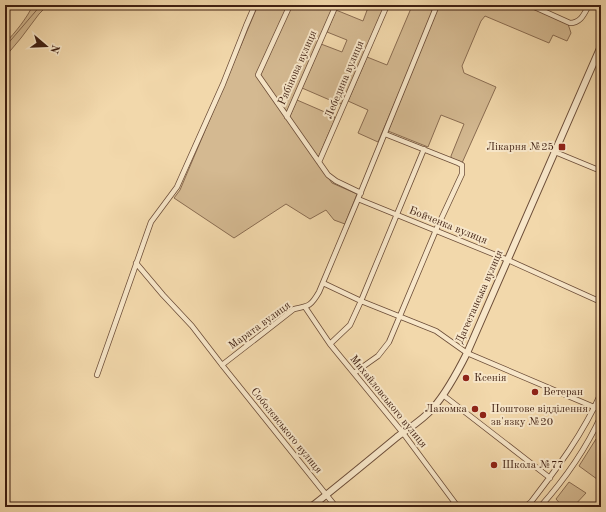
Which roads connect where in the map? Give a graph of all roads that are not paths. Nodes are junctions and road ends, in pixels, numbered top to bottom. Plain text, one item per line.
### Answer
1 (255, 5) edge
2 (290, 5) edge
3 (336, 5) edge
4 (387, 5) edge
5 (427, 5) edge
6 (530, 5) edge
7 (589, 5) edge
8 (437, 6) edge
9 (601, 46) edge
10 (287, 117) junction
11 (385, 134) junction
12 (424, 149) junction
13 (555, 152) junction
14 (319, 162) junction
15 (601, 171) edge
16 (361, 193) junction
17 (358, 199) junction
18 (396, 214) junction
19 (436, 230) junction
20 (508, 260) junction
21 (136, 263) junction
22 (323, 283) junction
23 (361, 301) junction
24 (601, 302) edge
25 (305, 307) junction
26 (400, 316) junction
27 (330, 344) junction
28 (467, 354) junction
29 (222, 365) junction
30 (354, 373) junction
31 (97, 375) dead end
32 (601, 393) edge
33 (443, 396) junction
34 (595, 407) junction
35 (601, 410) edge
36 (601, 416) edge
37 (403, 433) junction
38 (550, 478) junction
39 (326, 495) junction
40 (311, 507) edge
41 (336, 507) edge
42 (458, 507) edge
43 (525, 507) edge
44 (540, 507) edge

1 - 21 street
2 - 10 street
3 - 10 street, Рябінова вулиця
4 - 14 street, Лебедина вулиця
5 - 8 street
6 - 7 street
8 - 11 street
9 - 13 street, Дагестанська вулиця
10 - 14 street
11 - 12 street
11 - 16 street
12 - 18 street
12 - 19 street
13 - 15 street
13 - 20 street, Дагестанська вулиця
14 - 16 street
16 - 17 street
17 - 18 street, Бойченка вулиця
17 - 22 street, Марата вулиця
18 - 19 street, Бойченка вулиця
18 - 23 street
19 - 20 street, Бойченка вулиця
19 - 26 street
20 - 24 street, Бойченка вулиця
20 - 28 street, Дагестанська вулиця
21 - 29 street, Соболєвського вулиця
21 - 31 street
22 - 23 street
22 - 25 street, Марата вулиця
23 - 26 street
23 - 27 street
25 - 27 street, Михайловського вулиця
25 - 29 street, Марата вулиця
26 - 28 street
26 - 30 street
27 - 30 street, Михайловського вулиця
28 - 33 street, Дагестанська вулиця
28 - 34 street
29 - 39 street, Соболєвського вулиця
30 - 37 street, Михайловського вулиця
32 - 34 street
33 - 37 street, Дагестанська вулиця
33 - 38 street
34 - 35 street
34 - 38 street
36 - 44 street
37 - 39 street, Дагестанська вулиця
37 - 42 street, Михайловського вулиця
38 - 43 street
39 - 40 street, Дагестанська вулиця
39 - 41 street, Соболєвського вулиця

